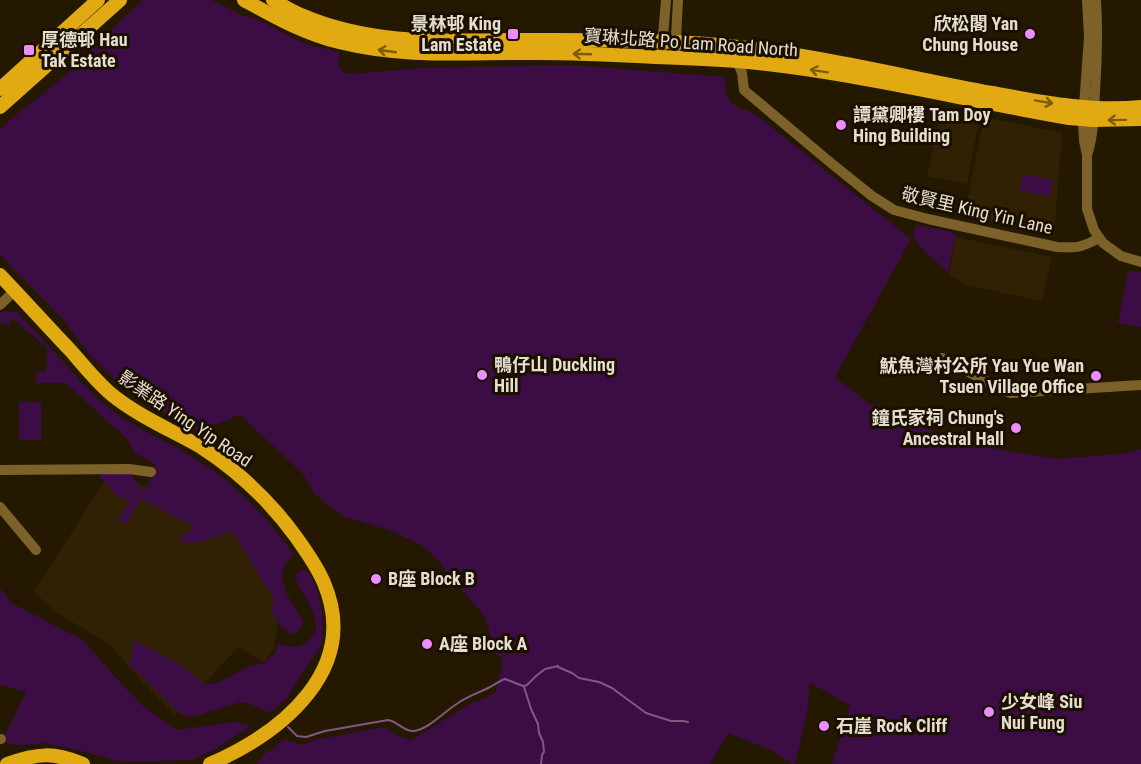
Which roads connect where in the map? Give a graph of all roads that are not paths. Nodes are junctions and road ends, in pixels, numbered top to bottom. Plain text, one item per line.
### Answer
1 (98, 0) edge
2 (120, 0) edge
3 (244, 0) edge
4 (273, 0) edge
5 (666, 0) edge
6 (678, 0) edge
7 (1087, 0) edge
8 (1096, 0) edge
9 (669, 50) junction
10 (737, 61) junction
11 (0, 89) edge
12 (0, 107) edge
13 (1141, 107) edge
14 (1089, 114) junction
15 (1141, 119) edge
16 (1099, 238) junction
17 (1141, 262) edge
18 (0, 275) edge
19 (15, 290) junction
20 (0, 305) edge
21 (942, 358) dead end
22 (1141, 385) edge
23 (0, 470) edge
24 (151, 472) dead end
25 (0, 507) edge
26 (36, 550) dead end
27 (60, 756) junction
28 (7, 764) edge
29 (36, 764) edge
30 (84, 764) edge
31 (210, 764) edge

1 - 11 main road
2 - 12 main road
9 -> 3 main road, 寶琳北路 Po Lam Road North
4 - 9 main road, 寶琳北路 Po Lam Road North
5 - 9 street
6 - 9 street
7 - 14 street
8 - 14 street
9 - 10 main road, 寶琳北路 Po Lam Road North
9 -> 14 main road, 寶琳北路 Po Lam Road North
14 -> 10 main road, 寶琳北路 Po Lam Road North
10 - 16 street, 敬賢里 King Yin Lane
13 - 14 main road, 寶琳北路 Po Lam Road North
15 -> 14 main road, 寶琳北路 Po Lam Road North
14 - 16 street
16 - 17 street
18 - 19 main road, 影業路 Ying Yip Road
19 - 20 street
19 - 31 main road, 影業路 Ying Yip Road
21 - 22 street
23 - 24 street
25 - 26 street
27 - 28 main road
27 - 29 main road
27 - 30 main road

